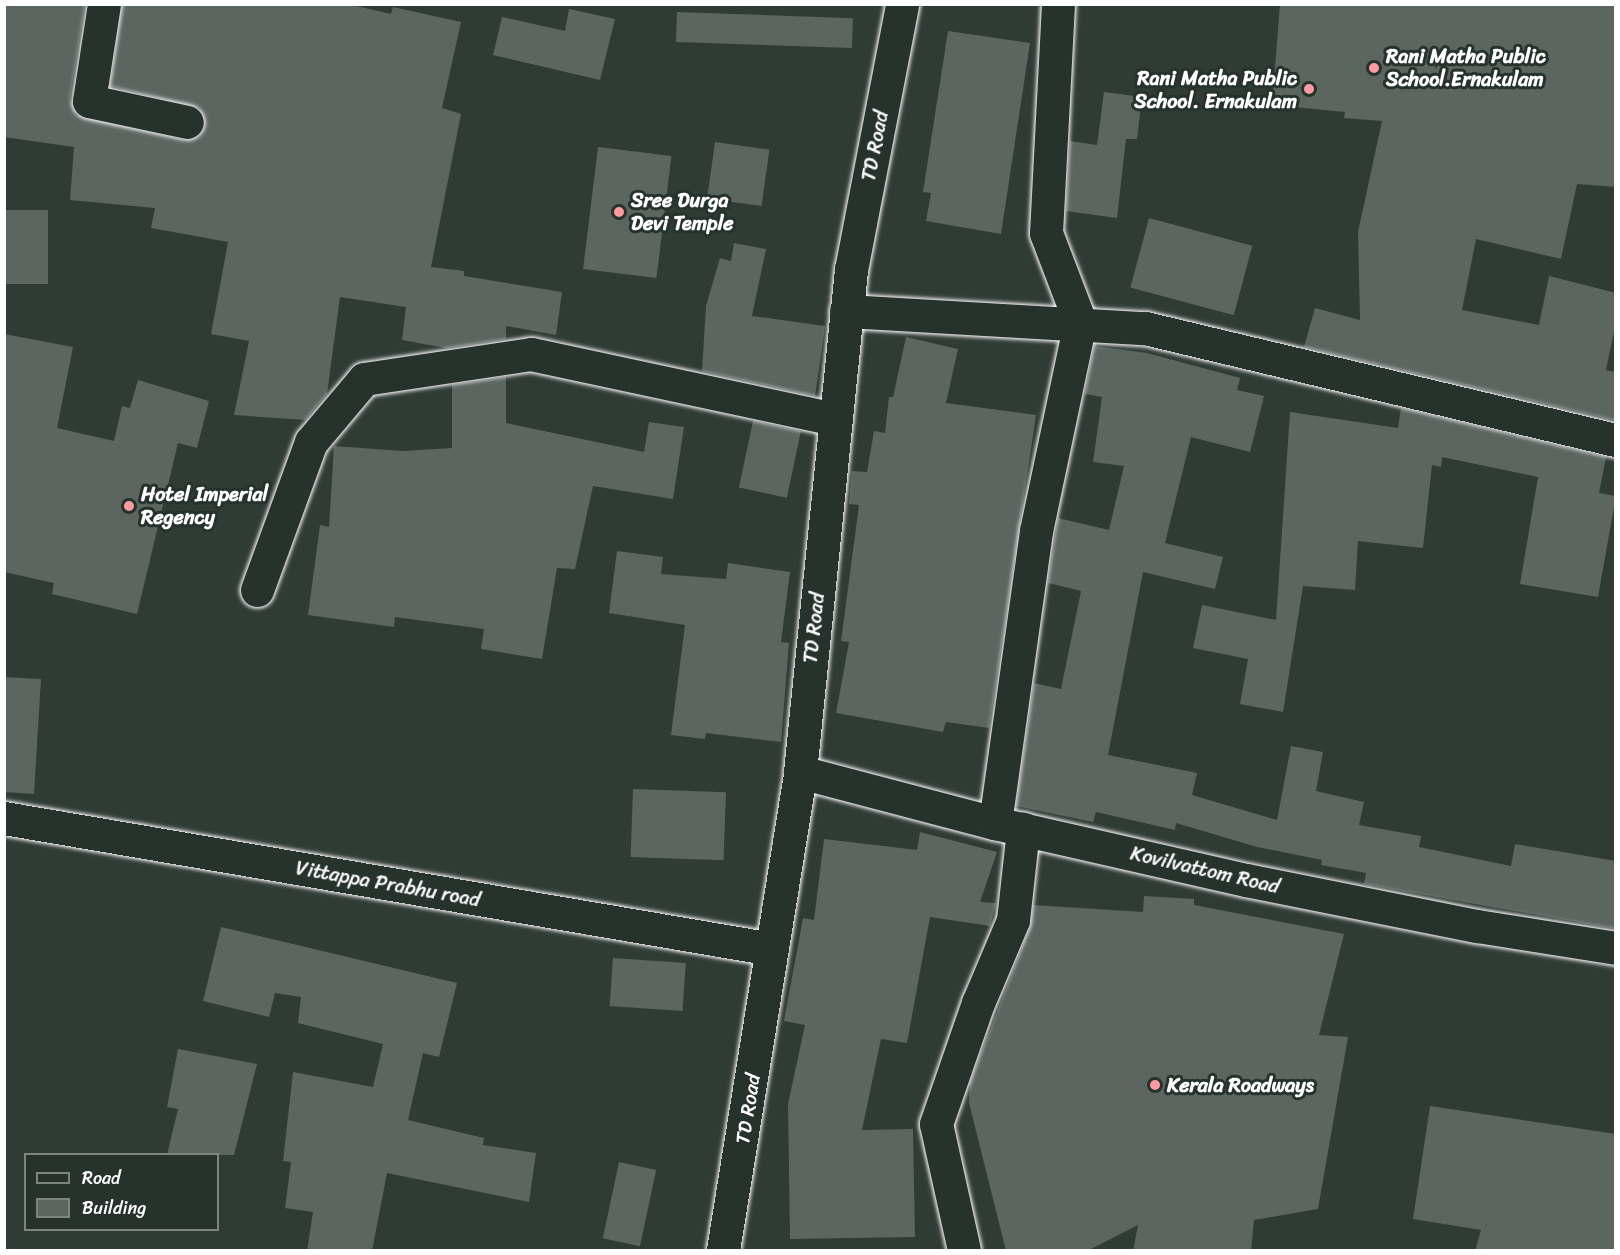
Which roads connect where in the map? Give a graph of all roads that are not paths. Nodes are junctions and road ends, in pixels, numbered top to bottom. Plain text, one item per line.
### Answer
1 (104, 4) edge
2 (902, 4) edge
3 (1058, 4) edge
4 (187, 122) dead end
5 (846, 311) junction
6 (1080, 322) junction
7 (835, 419) junction
8 (1616, 440) edge
9 (257, 590) dead end
10 (800, 772) junction
11 (4, 818) edge
12 (1009, 826) junction
13 (1616, 948) edge
14 (772, 949) junction
15 (723, 1251) edge
16 (964, 1251) edge

1 - 4 street
2 - 5 street, TD Road
3 - 6 street
5 - 6 street
5 - 7 street, TD Road
6 - 8 street
6 - 12 street
7 - 9 street
7 - 10 street, TD Road
10 - 12 street, Kovilvattom Road
10 - 14 street, TD Road
11 - 14 street, Vittappa Prabhu road
12 - 13 street, Kovilvattom Road
12 - 16 street
14 - 15 street, TD Road

